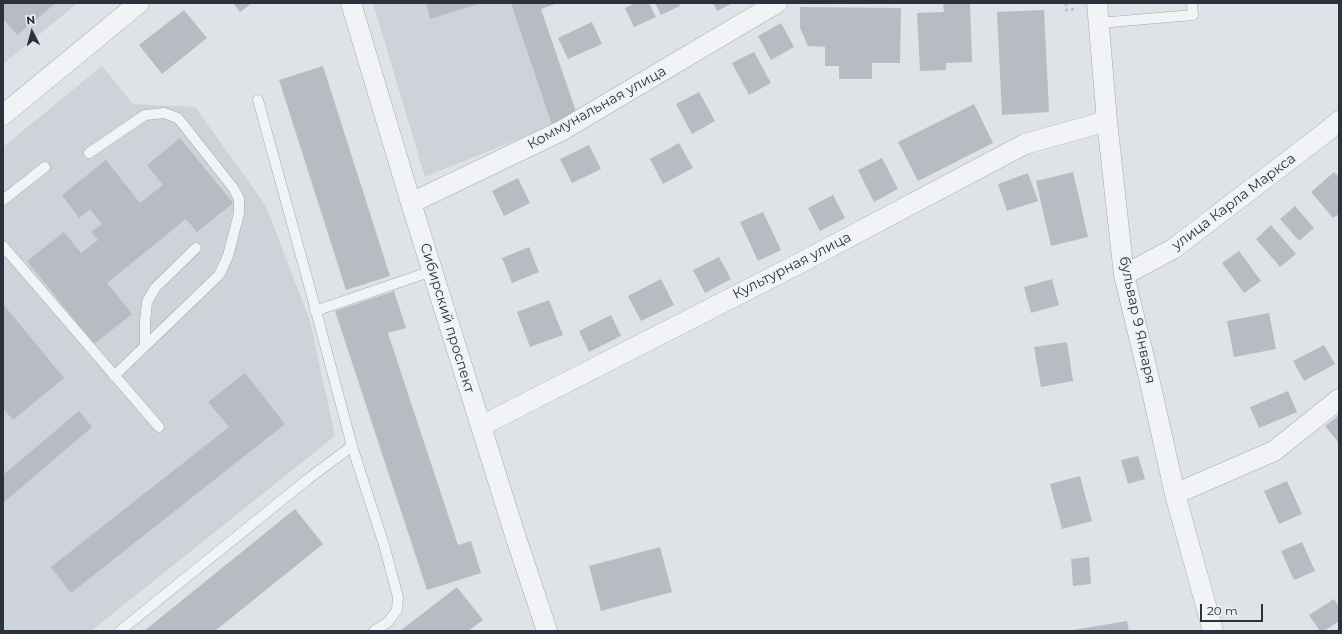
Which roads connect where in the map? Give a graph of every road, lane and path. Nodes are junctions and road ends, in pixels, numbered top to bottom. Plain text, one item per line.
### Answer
1 (139, 3) edge
2 (351, 3) edge
3 (777, 3) edge
4 (1097, 3) edge
5 (1192, 3) edge
6 (1099, 24) junction
7 (258, 100) dead end
8 (3, 115) edge
9 (1339, 120) edge
10 (1107, 121) junction
11 (89, 153) dead end
12 (45, 167) dead end
13 (3, 200) edge
14 (411, 204) junction
15 (3, 246) edge
16 (196, 248) dead end
17 (432, 271) junction
18 (1124, 275) junction
19 (316, 311) junction
20 (145, 346) junction
21 (114, 376) junction
22 (1339, 399) edge
23 (481, 426) junction
24 (159, 427) dead end
25 (352, 446) junction
26 (1175, 494) junction
27 (120, 631) edge
28 (374, 631) edge
29 (547, 631) edge
30 (1213, 631) edge

1 - 8 street
2 - 14 street, Сибирский проспект
3 - 14 street, Коммунальная улица
4 - 6 street, бульвар 9 Января
5 - 6 lane
6 - 10 street, бульвар 9 Января
7 - 19 lane
9 - 18 street, улица Карла Маркса
10 - 18 street, бульвар 9 Января
10 - 23 street, Культурная улица
11 - 20 lane
12 - 13 lane
14 - 17 street, Сибирский проспект
15 - 21 lane
16 - 20 lane
17 - 19 lane
17 - 23 street, Сибирский проспект
18 - 26 street, бульвар 9 Января
19 - 25 lane
20 - 21 lane
21 - 24 lane
22 - 26 street
23 - 29 street, Сибирский проспект
25 - 27 lane
25 - 28 lane
26 - 30 street, бульвар 9 Января

